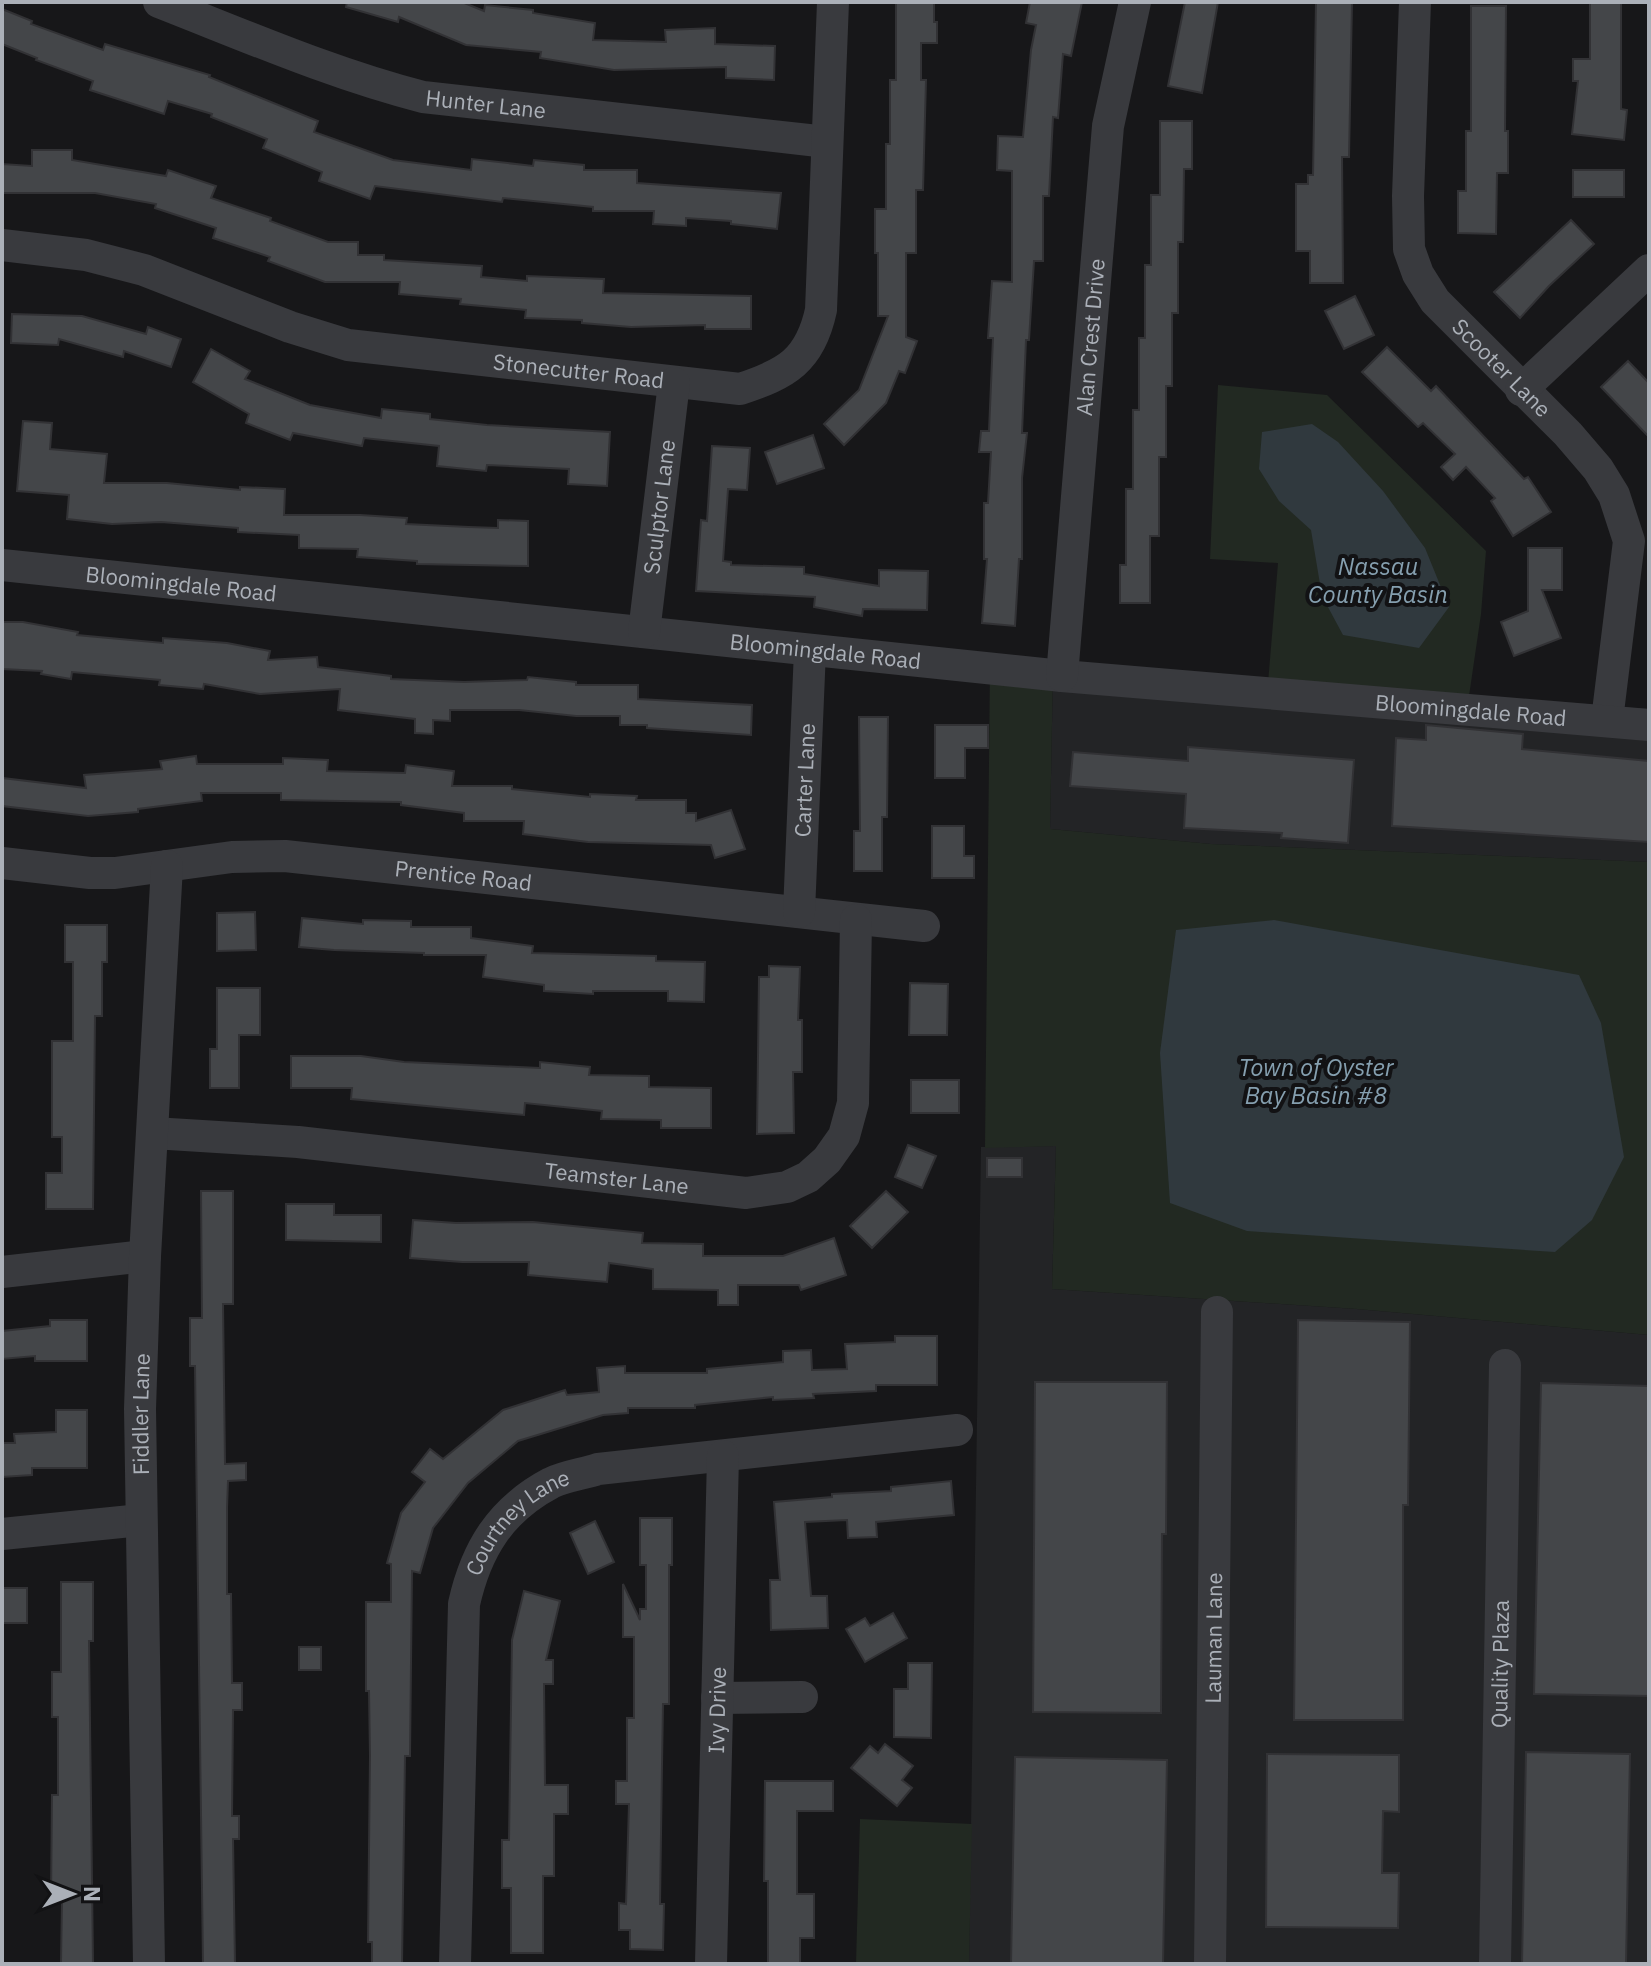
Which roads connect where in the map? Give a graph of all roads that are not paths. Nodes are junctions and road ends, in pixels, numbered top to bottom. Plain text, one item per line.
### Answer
1 (159, 2) edge
2 (833, 2) edge
3 (1135, 2) edge
4 (1415, 2) edge
5 (827, 142) junction
6 (2, 245) edge
7 (1649, 270) edge
8 (674, 383) junction
9 (1521, 390) junction
10 (1639, 542) edge
11 (2, 565) edge
12 (644, 632) junction
13 (810, 650) junction
14 (1062, 676) junction
15 (1607, 720) junction
16 (1649, 725) edge
17 (2, 863) edge
18 (167, 866) junction
19 (799, 912) junction
20 (856, 920) junction
21 (924, 926) dead end
22 (153, 1133) junction
23 (145, 1256) junction
24 (2, 1272) edge
25 (1217, 1312) dead end
26 (1505, 1365) dead end
27 (957, 1430) dead end
28 (723, 1456) junction
29 (141, 1520) junction
30 (2, 1534) edge
31 (802, 1697) dead end
32 (717, 1698) junction
33 (149, 1964) edge
34 (455, 1964) edge
35 (711, 1964) edge
36 (1210, 1964) edge
37 (1495, 1964) edge

1 - 5 street, Hunter Lane
2 - 5 street, Stonecutter Road
3 - 14 street, Alan Crest Drive
4 - 9 street, Scooter Lane
5 - 8 street, Stonecutter Road
6 - 8 street, Stonecutter Road
7 - 9 street
8 - 12 street, Sculptor Lane
9 - 10 street, Scooter Lane
10 - 15 street, Scooter Lane
11 - 12 street, Bloomingdale Road
12 - 13 street, Bloomingdale Road
13 - 14 street, Bloomingdale Road
13 - 19 street, Carter Lane
14 - 15 street, Bloomingdale Road
15 - 16 street, Bloomingdale Road
17 - 18 street, Prentice Road
18 - 19 street, Prentice Road
18 - 22 street, Fiddler Lane
19 - 20 street, Prentice Road
20 - 21 street, Prentice Road
20 - 22 street, Teamster Lane
22 - 23 street, Fiddler Lane
23 - 24 street
23 - 29 street, Fiddler Lane
25 - 36 street, Lauman Lane
26 - 37 street, Quality Plaza
27 - 28 street, Courtney Lane
28 - 32 street, Ivy Drive
28 - 34 street, Courtney Lane
29 - 30 street
29 - 33 street, Fiddler Lane
31 - 32 street
32 - 35 street, Ivy Drive

